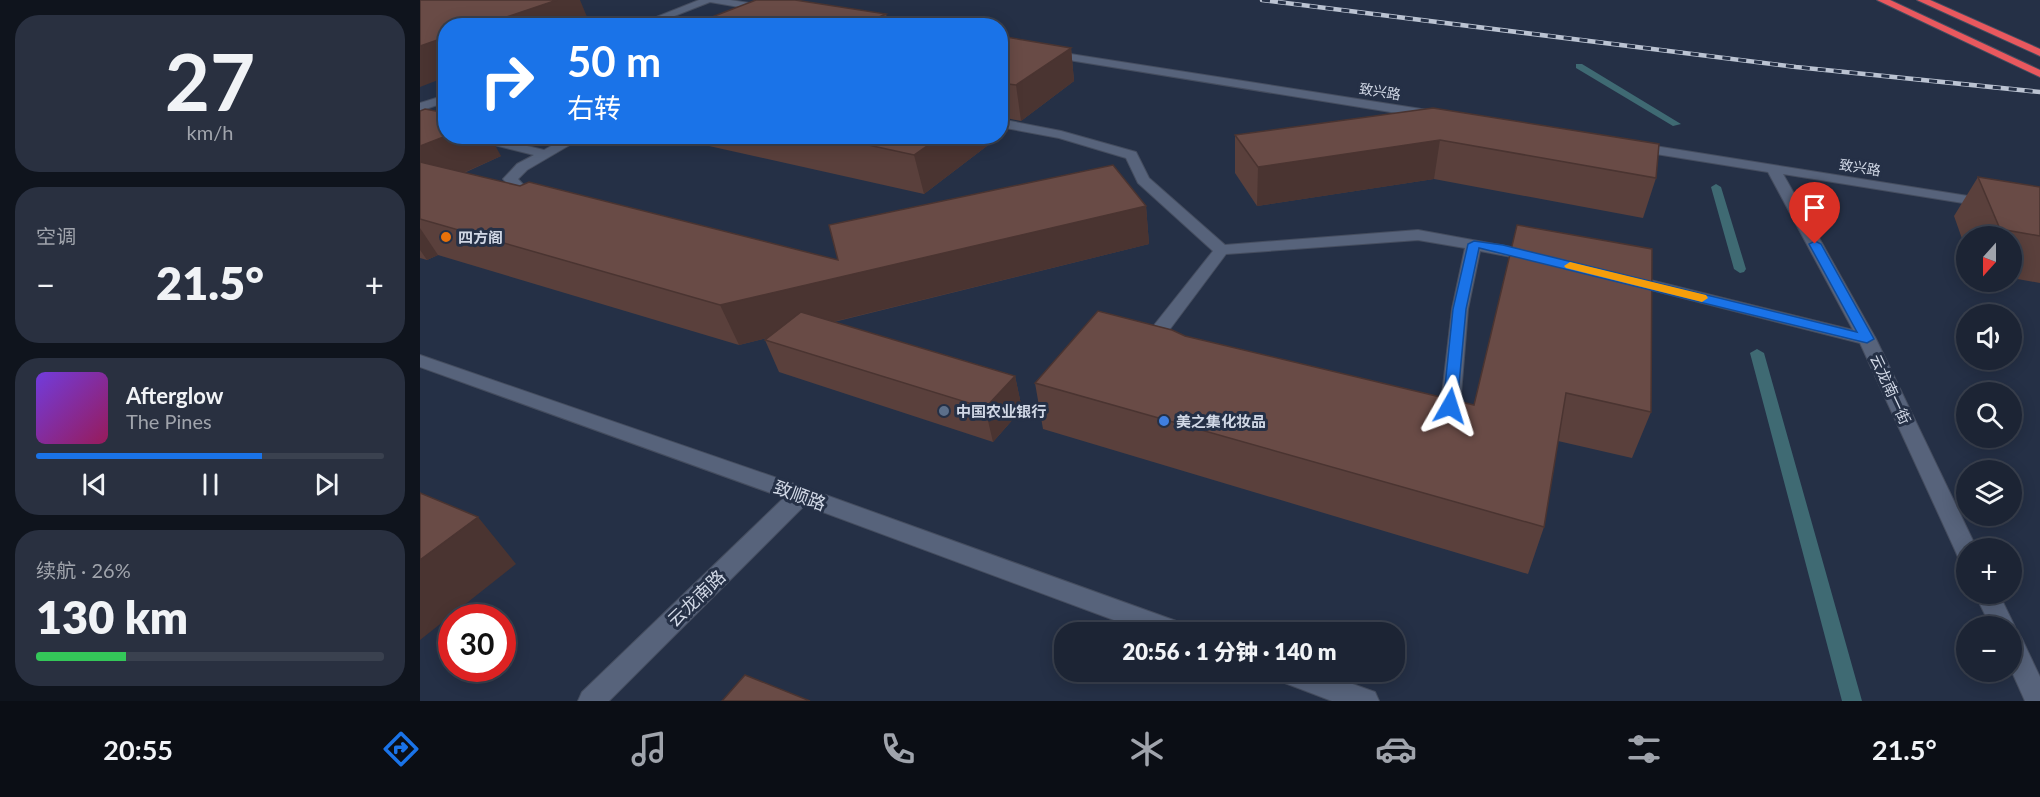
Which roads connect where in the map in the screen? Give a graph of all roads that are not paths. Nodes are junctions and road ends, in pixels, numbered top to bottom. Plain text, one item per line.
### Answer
1 (707, 0) edge
2 (713, 0) edge
3 (1882, 0) edge
4 (1922, 0) edge
5 (782, 11) edge
6 (660, 18) edge
7 (1008, 47) edge
8 (2040, 52) edge
9 (2040, 74) edge
10 (438, 101) edge
11 (420, 107) edge
12 (1445, 116) edge
13 (1008, 125) edge
14 (501, 144) edge
15 (564, 144) edge
16 (1621, 144) edge
17 (545, 154) junction
18 (1773, 169) junction
19 (549, 202) edge
20 (2005, 206) edge
21 (1474, 244) junction
22 (1221, 250) junction
23 (1548, 260) edge
24 (1616, 277) edge
25 (1867, 339) junction
26 (420, 361) edge
27 (1170, 363) edge
28 (1424, 423) edge
29 (801, 495) junction
30 (1960, 538) edge
31 (1149, 622) edge
32 (2022, 667) edge
33 (1314, 682) edge
34 (591, 701) edge
35 (1366, 701) edge
36 (2038, 701) edge

1 - 6 street
2 - 5 street
3 - 9 highway
4 - 8 highway
7 - 12 street, 致兴路
10 - 11 street
13 - 22 street
14 - 17 street
15 - 17 street
16 - 18 street, 致兴路
17 - 19 street
18 - 20 street, 致兴路
18 - 25 street, 云龙南一街
21 - 22 street
21 - 23 street
21 - 28 street
22 - 27 street
24 - 25 street
25 - 30 street, 云龙南一街
26 - 29 street, 致顺路
29 - 31 street, 致顺路
29 - 34 street, 云龙南路
32 - 36 street
33 - 35 street

